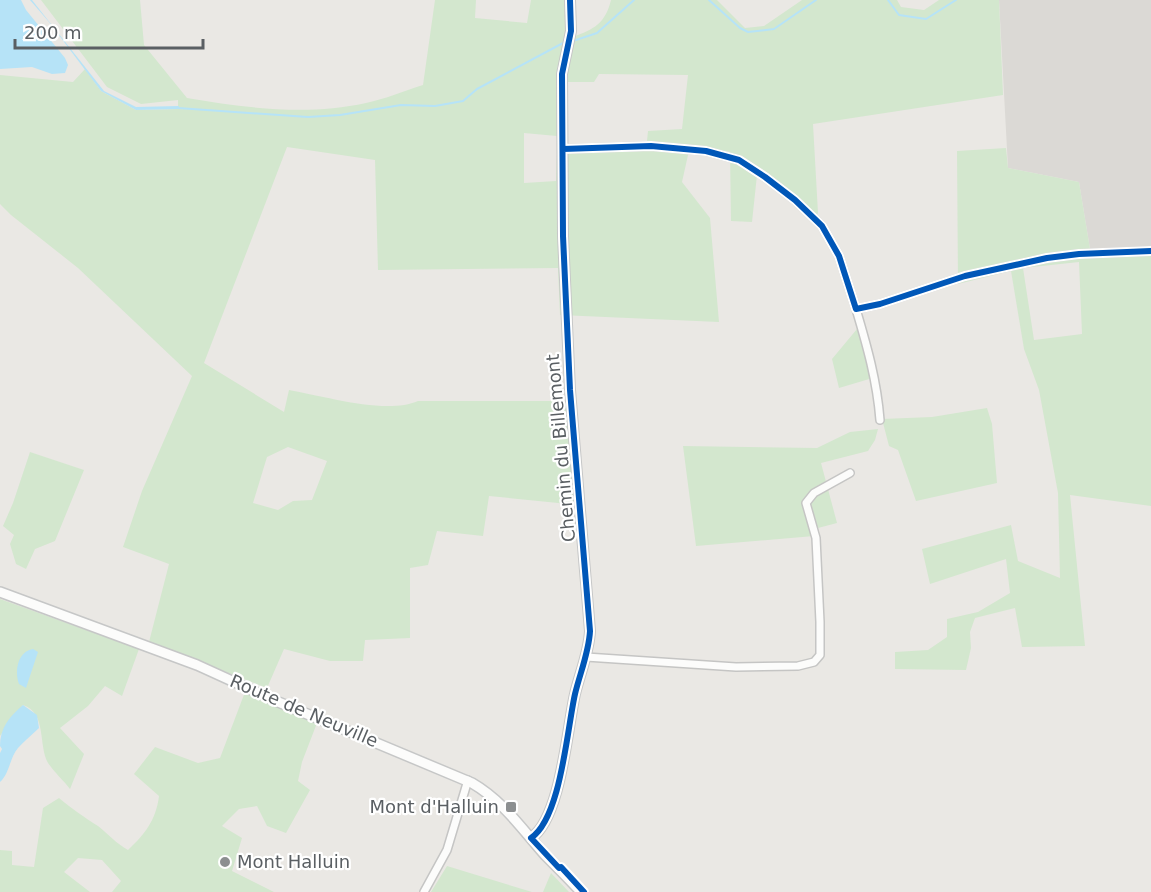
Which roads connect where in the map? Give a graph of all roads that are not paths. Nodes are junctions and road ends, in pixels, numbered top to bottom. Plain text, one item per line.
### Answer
1 (570, 0) edge
2 (563, 149) junction
3 (1151, 251) edge
4 (856, 309) junction
5 (880, 420) dead end
6 (850, 473) dead end
7 (0, 592) edge
8 (585, 657) junction
9 (468, 780) junction
10 (531, 838) junction
11 (546, 856) junction
12 (424, 892) edge
13 (574, 892) edge
14 (581, 892) edge

1 - 2 street, Chemin du Billemont
2 - 4 street
2 - 8 street, Chemin du Billemont
3 - 4 street
4 - 5 street
6 - 8 street
7 - 9 street, Route de Neuville
8 - 10 street, Chemin du Billemont
9 - 10 street, Route de Neuville
9 - 12 street
10 - 11 street, Route de Neuville
11 - 13 street, Route de Neuville
11 - 14 street, Route de Neuville

